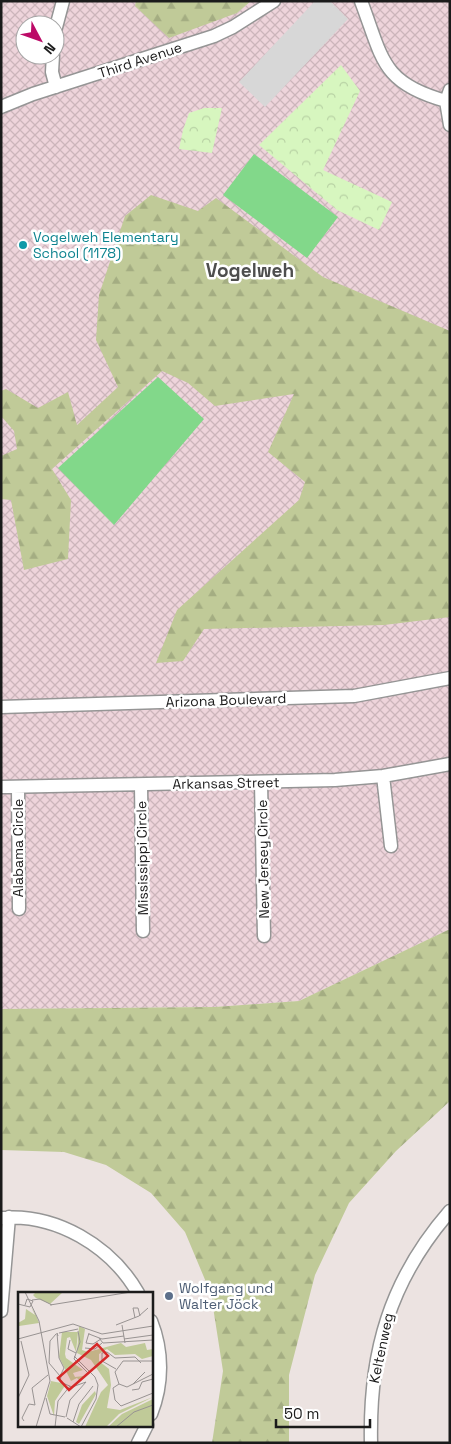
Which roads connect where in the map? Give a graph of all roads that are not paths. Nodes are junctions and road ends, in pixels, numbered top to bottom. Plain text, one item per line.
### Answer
1 (63, 1) edge
2 (274, 1) edge
3 (361, 1) edge
4 (59, 15) edge
5 (52, 65) edge
6 (56, 87) junction
7 (448, 95) edge
8 (1, 107) edge
9 (450, 125) edge
10 (450, 678) edge
11 (1, 708) edge
12 (450, 764) edge
13 (383, 776) junction
14 (261, 782) junction
15 (140, 785) junction
16 (1, 788) edge
17 (18, 788) junction
18 (391, 846) dead end
19 (19, 909) dead end
20 (143, 931) dead end
21 (264, 936) dead end
22 (450, 1211) edge
23 (5, 1217) edge
24 (137, 1292) edge
25 (1, 1311) edge
26 (152, 1325) edge
27 (152, 1410) edge
28 (146, 1426) edge
29 (138, 1443) edge
30 (371, 1443) edge

1 - 4 street
2 - 6 street, Third Avenue
3 - 7 street
5 - 6 street
6 - 8 street, Third Avenue
7 - 9 street
10 - 11 street, Arizona Boulevard
12 - 13 street, Arkansas Street
13 - 14 street, Arkansas Street
13 - 18 street
14 - 15 street, Arkansas Street
14 - 21 street, New Jersey Circle
15 - 17 street, Arkansas Street
15 - 20 street, Mississippi Circle
16 - 17 street, Arkansas Street
17 - 19 street, Alabama Circle
22 - 30 street, Keltenweg
23 - 24 street
23 - 25 street
26 - 27 street
28 - 29 street

